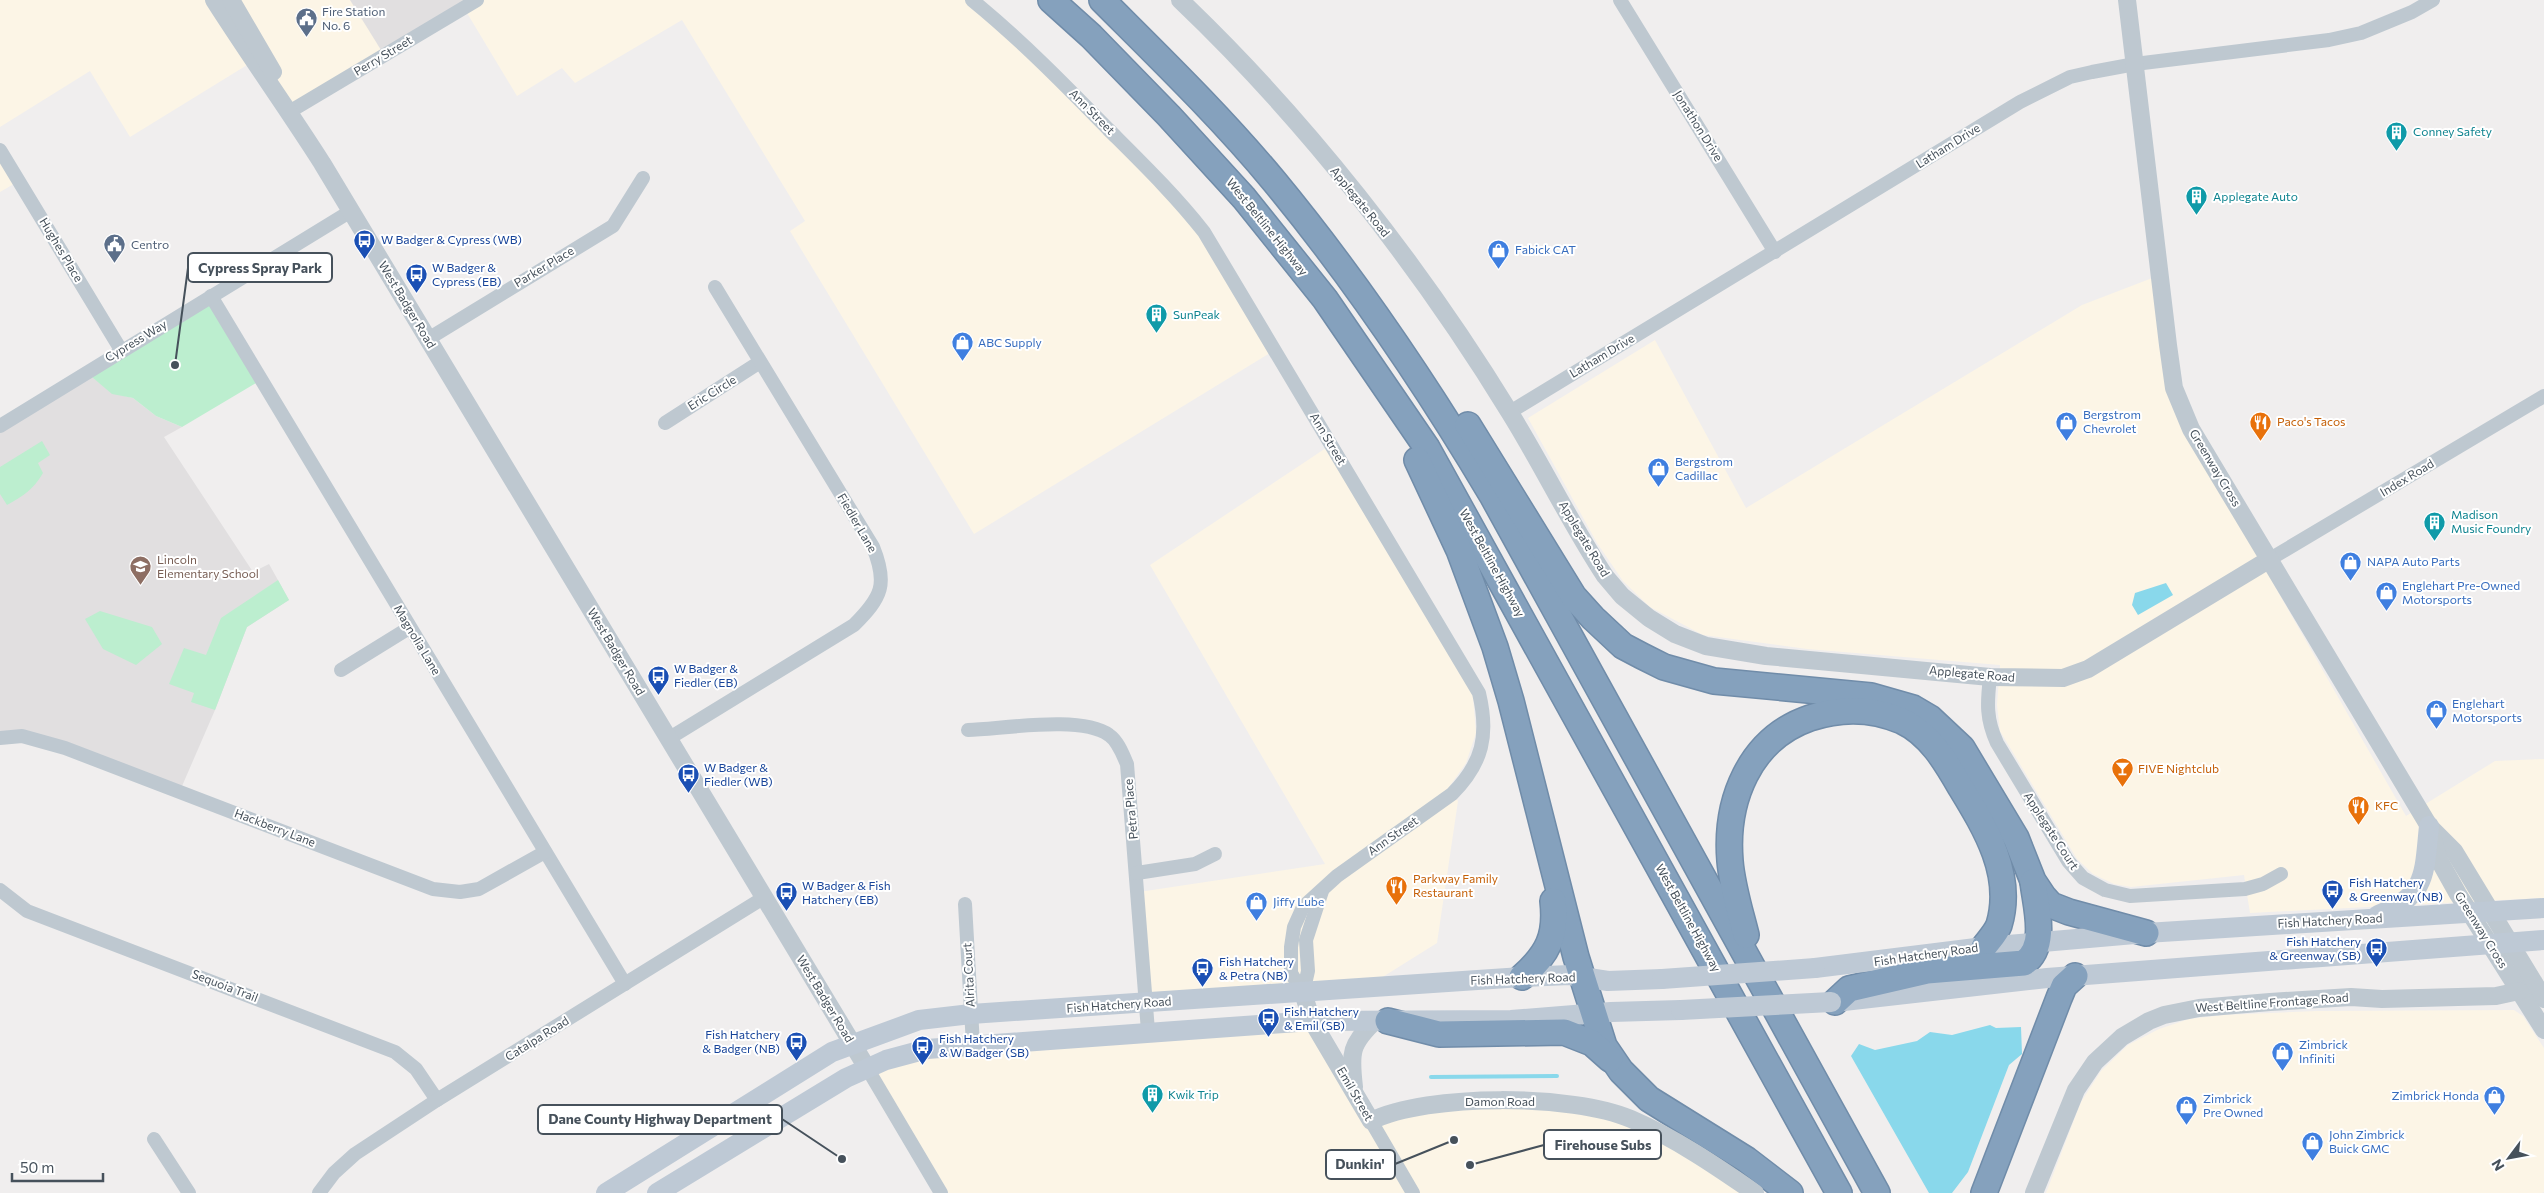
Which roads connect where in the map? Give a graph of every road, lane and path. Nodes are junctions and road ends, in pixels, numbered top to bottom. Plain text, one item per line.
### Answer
1 (214, 0) edge
2 (231, 0) edge
3 (477, 0) edge
4 (972, 0) edge
5 (1051, 0) edge
6 (1102, 0) edge
7 (1180, 0) edge
8 (1620, 0) edge
9 (2127, 0) edge
10 (2433, 0) edge
11 (2134, 64) junction
12 (289, 112) junction
13 (0, 150) edge
14 (643, 178) dead end
15 (351, 211) junction
16 (1304, 218) junction
17 (1775, 252) junction
18 (715, 287) dead end
19 (211, 296) junction
20 (1326, 300) junction
21 (428, 339) junction
22 (121, 350) junction
23 (760, 362) junction
24 (2544, 396) edge
25 (1510, 412) junction
26 (664, 423) dead end
27 (0, 426) edge
28 (2270, 559) junction
29 (410, 628) junction
30 (341, 670) dead end
31 (1990, 677) junction
32 (968, 730) dead end
33 (0, 738) edge
34 (668, 738) junction
35 (1532, 786) junction
36 (2429, 826) junction
37 (545, 852) junction
38 (1215, 854) dead end
39 (1137, 873) junction
40 (2280, 874) dead end
41 (2033, 881) junction
42 (0, 890) edge
43 (765, 897) junction
44 (965, 904) dead end
45 (2544, 908) edge
46 (2491, 912) junction
47 (2470, 913) junction
48 (2365, 919) junction
49 (2146, 933) junction
50 (2544, 940) edge
51 (2038, 942) junction
52 (2500, 944) junction
53 (1984, 947) junction
54 (1756, 971) junction
55 (2075, 976) junction
56 (1522, 977) junction
57 (1584, 978) junction
58 (624, 984) junction
59 (2519, 991) junction
60 (1302, 993) junction
61 (2544, 999) edge
62 (1833, 1002) junction
63 (1146, 1004) junction
64 (971, 1014) junction
65 (1595, 1014) junction
66 (1382, 1020) junction
67 (1312, 1021) junction
68 (2544, 1030) edge
69 (1148, 1031) junction
70 (852, 1044) junction
71 (973, 1045) junction
72 (867, 1068) junction
73 (1621, 1071) junction
74 (1354, 1092) junction
75 (437, 1100) junction
76 (1371, 1121) junction
77 (154, 1139) dead end
78 (189, 1193) edge
79 (319, 1193) edge
80 (606, 1193) edge
81 (656, 1193) edge
82 (941, 1193) edge
83 (1413, 1193) edge
84 (1755, 1193) edge
85 (1790, 1193) edge
86 (1839, 1193) edge
87 (1877, 1193) edge
88 (1984, 1193) edge
89 (2034, 1193) edge

1 - 12 street, West Badger Road
2 - 12 street, West Badger Road
3 - 12 street, Perry Street
4 - 60 street, Ann Street
5 - 20 highway, West Beltline Highway
6 - 16 highway
7 - 25 street, Applegate Road
8 - 17 street, Jonathon Drive
9 - 11 street, Greenway Cross
10 - 11 street, Latham Drive
11 - 17 street, Latham Drive
11 - 28 street, Greenway Cross
12 - 15 street, West Badger Road
13 - 22 street, Hughes Place
14 - 21 street, Parker Place
15 - 19 street, Cypress Way
15 - 21 street, West Badger Road
16 - 41 highway
16 - 54 highway
17 - 25 street, Latham Drive
18 - 23 street, Fiedler Lane
19 - 22 street, Cypress Way
19 - 29 street, Magnolia Lane
20 - 35 highway
20 - 86 highway, West Beltline Highway
21 - 34 street, West Badger Road
22 - 27 street, Cypress Way
23 - 26 street, Eric Circle
23 - 34 street, Fiedler Lane
24 - 28 street, Index Road
25 - 31 street, Applegate Road
28 - 31 street, Applegate Road
28 - 36 street, Greenway Cross
29 - 30 street
29 - 37 street, Magnolia Lane
31 - 40 street, Applegate Court
32 - 39 street, Petra Place
33 - 37 street, Hackberry Lane
34 - 43 street, West Badger Road
35 - 56 highway
35 - 57 highway
36 - 46 street, Greenway Cross
36 - 47 street, Greenway Cross
36 - 48 main road
37 - 58 street, Magnolia Lane
38 - 39 street
39 - 63 street, Petra Place
41 - 49 highway
41 - 51 highway
42 - 75 street, Sequoia Trail
43 - 58 street, Catalpa Road
43 - 70 street, West Badger Road
44 - 64 street, Alrita Court
45 - 46 main road, Fish Hatchery Road
46 - 47 main road, Fish Hatchery Road
46 - 52 street, Greenway Cross
47 - 48 main road, Fish Hatchery Road
47 - 52 street, Greenway Cross
48 - 49 main road, Fish Hatchery Road
49 - 51 main road, Fish Hatchery Road
50 - 52 main road
51 - 53 main road, Fish Hatchery Road
51 - 62 highway
52 - 55 main road
52 - 59 street, Greenway Cross
52 - 61 street, Greenway Cross
53 - 54 highway
53 - 57 main road, Fish Hatchery Road, bridge
54 - 87 highway
55 - 62 main road
55 - 88 highway
56 - 57 main road, Fish Hatchery Road
56 - 60 main road, Fish Hatchery Road
57 - 65 highway
58 - 75 street, Catalpa Road
59 - 68 street, Greenway Cross
59 - 89 street, West Beltline Frontage Road
60 - 63 main road, Fish Hatchery Road
60 - 67 street, Emil Street
62 - 65 main road, bridge
63 - 64 main road, Fish Hatchery Road
63 - 69 street, Petra Place
64 - 70 main road, Fish Hatchery Road
64 - 71 street, Alrita Court
65 - 66 main road
65 - 73 highway
66 - 67 main road
66 - 73 highway
66 - 74 street
67 - 69 main road
67 - 74 street, Emil Street
69 - 71 main road
70 - 72 street, West Badger Road
70 - 80 main road, Fish Hatchery Road
71 - 72 main road
72 - 81 main road
72 - 82 street, West Badger Road
73 - 85 highway
74 - 76 street, Emil Street
75 - 79 street, Catalpa Road
76 - 83 street, Emil Street
76 - 84 street, Damon Road
77 - 78 street

